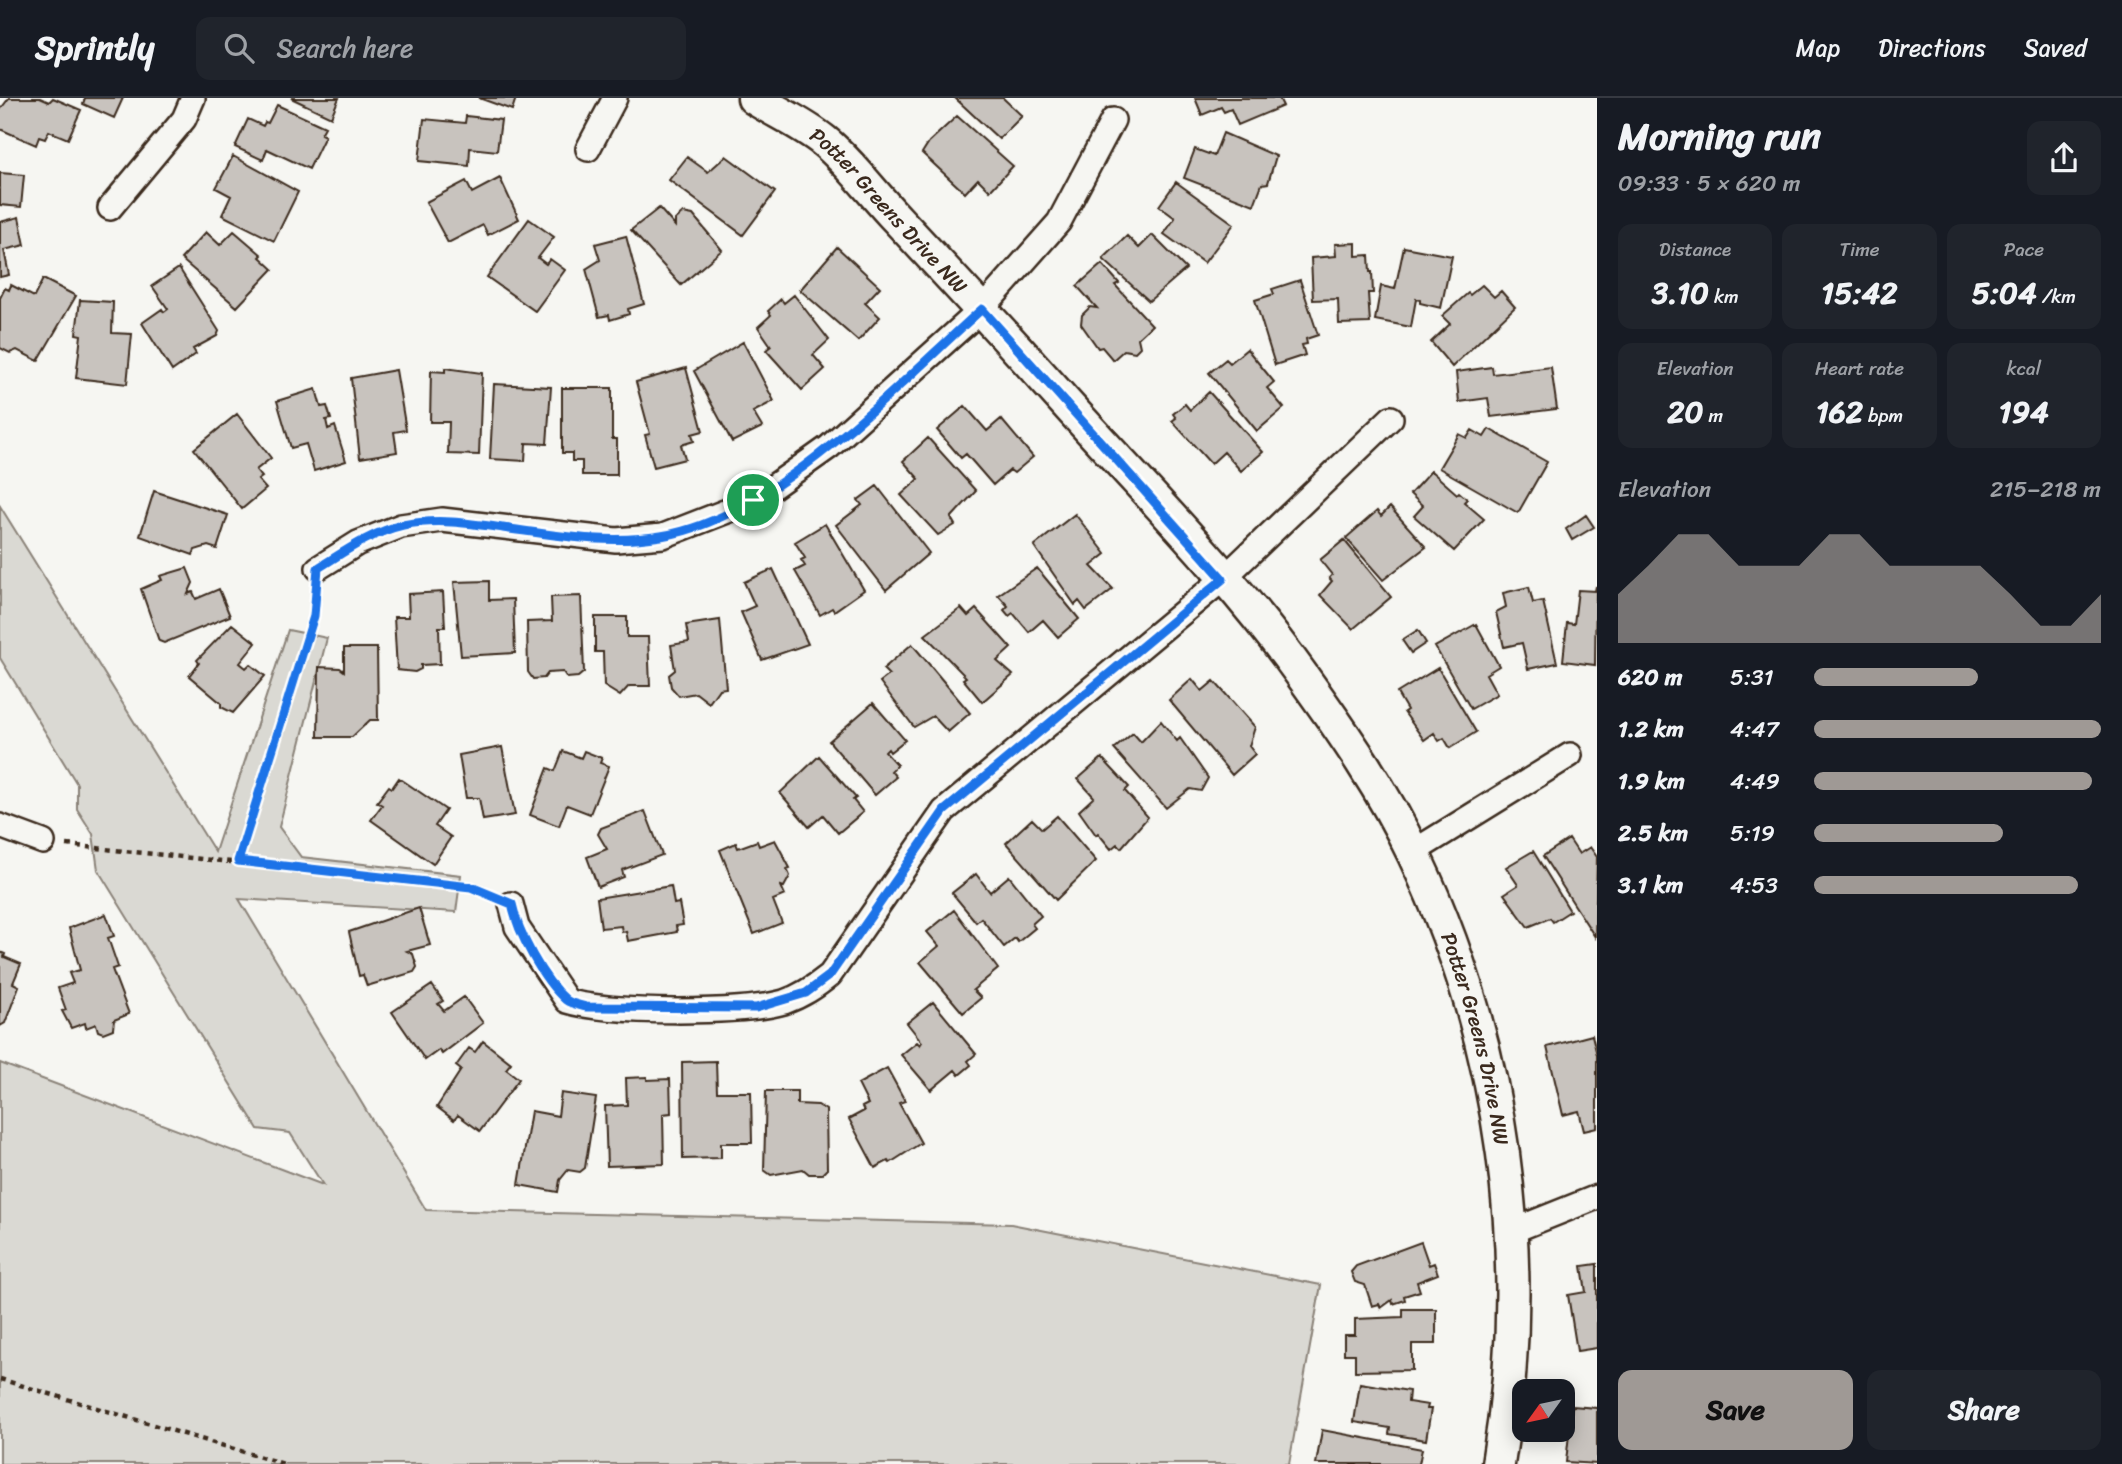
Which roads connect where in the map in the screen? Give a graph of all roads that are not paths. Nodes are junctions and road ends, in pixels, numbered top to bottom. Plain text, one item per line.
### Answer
1 (193, 98) edge
2 (615, 98) edge
3 (754, 98) edge
4 (1113, 120) dead end
5 (588, 149) dead end
6 (110, 208) dead end
7 (982, 309) junction
8 (1391, 418) dead end
9 (318, 568) road end
10 (1223, 579) junction
11 (1570, 755) dead end
12 (0, 827) edge
13 (43, 842) road end
14 (1413, 852) junction
15 (512, 904) road end
16 (1597, 1197) edge
17 (1512, 1231) junction
18 (1498, 1464) edge

1 - 6 street
2 - 5 street
3 - 7 street, Potter Greens Drive NW
4 - 7 street, Potter Greens Drive NW
7 - 9 street
7 - 10 street, Potter Greens Drive NW
8 - 10 street
10 - 14 street, Potter Greens Drive NW
10 - 15 street
11 - 14 street
12 - 13 street
14 - 17 street, Potter Greens Drive NW
16 - 17 street
17 - 18 street, Potter Greens Drive NW

